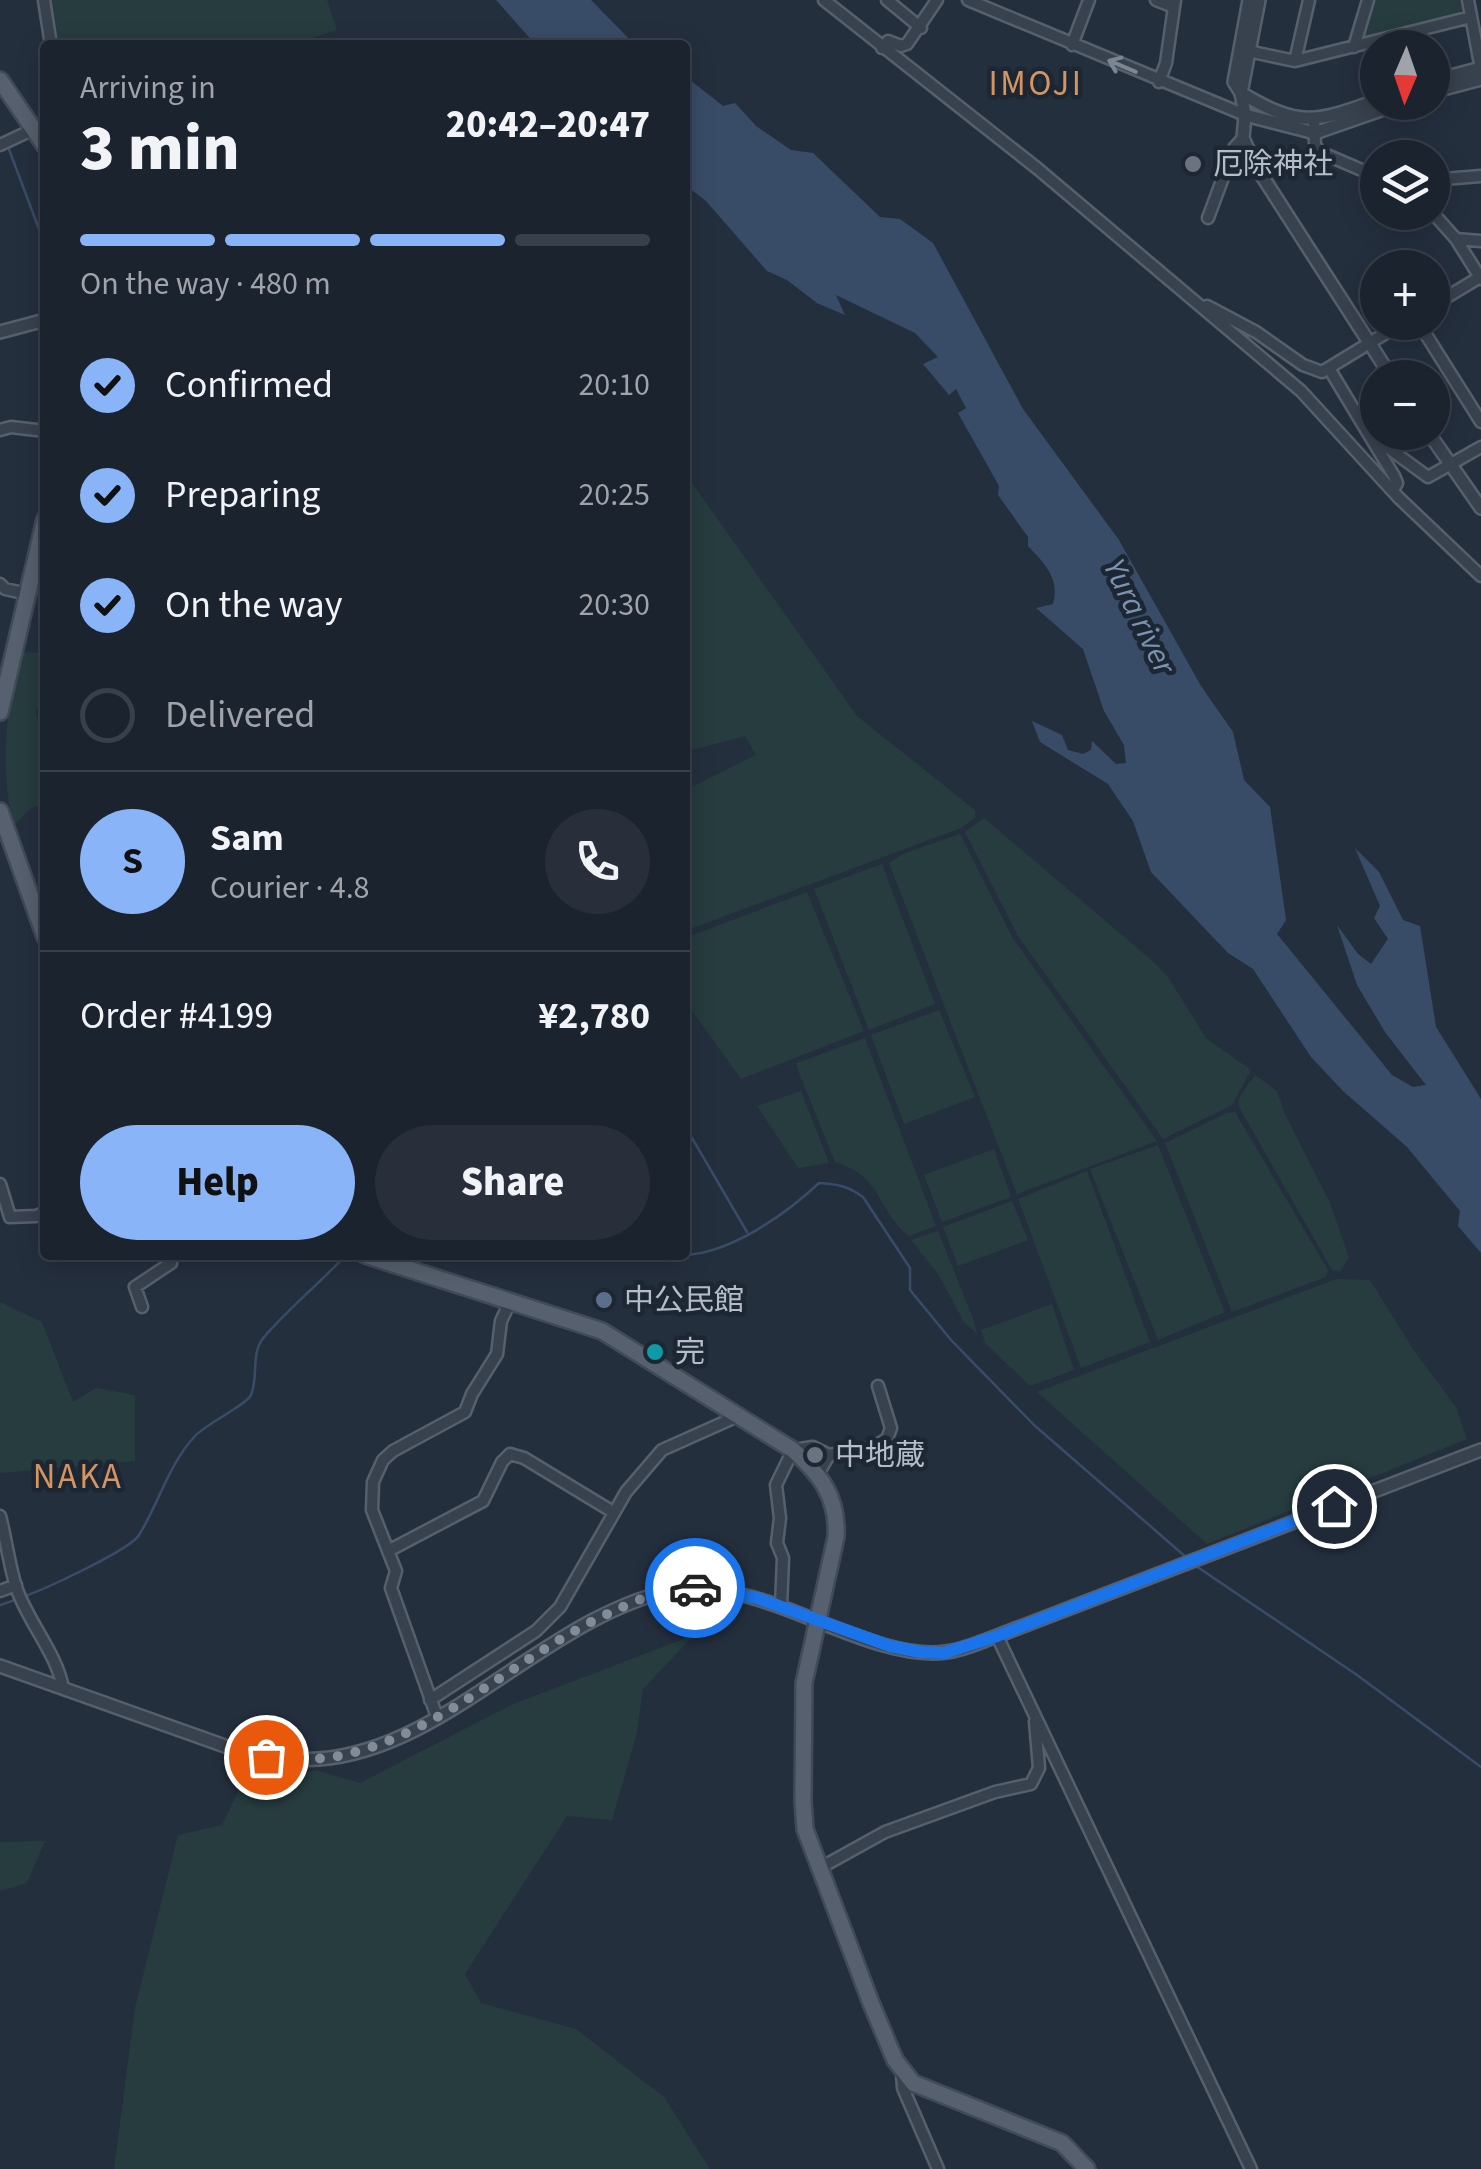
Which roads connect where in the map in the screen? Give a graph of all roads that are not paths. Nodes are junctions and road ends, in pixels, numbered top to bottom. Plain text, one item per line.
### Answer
1 (44, 0) edge
2 (824, 0) edge
3 (887, 0) edge
4 (937, 0) edge
5 (968, 0) edge
6 (1089, 0) edge
7 (1156, 0) edge
8 (1249, 0) edge
9 (1259, 0) edge
10 (1310, 0) edge
11 (1368, 0) edge
12 (1468, 0) edge
13 (1175, 3) edge
14 (1471, 17) junction
15 (921, 28) junction
16 (50, 40) edge
17 (1072, 45) junction
18 (1354, 46) junction
19 (882, 48) junction
20 (1244, 50) junction
21 (1295, 60) junction
22 (1481, 69) edge
23 (1450, 77) edge
24 (1481, 79) edge
25 (0, 80) edge
26 (1159, 82) junction
27 (1450, 87) edge
28 (1241, 93) junction
29 (1360, 107) edge
30 (1360, 114) edge
31 (1245, 115) junction
32 (1315, 126) junction
33 (34, 129) junction
34 (40, 138) edge
35 (1243, 138) junction
36 (0, 146) edge
37 (1360, 170) edge
38 (1481, 176) edge
39 (1450, 179) edge
40 (1208, 218) dead end
41 (1448, 230) edge
42 (1456, 239) junction
43 (1481, 241) edge
44 (1480, 278) edge
45 (1450, 296) edge
46 (1192, 298) junction
47 (40, 321) edge
48 (0, 332) edge
49 (1373, 340) edge
50 (1429, 340) edge
51 (1368, 343) junction
52 (1380, 360) edge
53 (1330, 370) junction
54 (1360, 418) edge
55 (1481, 422) edge
56 (0, 430) edge
57 (40, 430) edge
58 (1481, 447) edge
59 (1379, 450) edge
60 (1391, 450) edge
61 (1440, 450) edge
62 (1451, 467) junction
63 (1393, 490) junction
64 (1481, 508) edge
65 (40, 541) edge
66 (1481, 576) edge
67 (0, 584) edge
68 (28, 594) junction
69 (0, 712) edge
70 (0, 810) edge
71 (5, 844) edge
72 (40, 924) edge
73 (0, 1184) edge
74 (40, 1214) edge
75 (170, 1260) edge
76 (380, 1260) edge
77 (511, 1300) junction
78 (142, 1307) dead end
79 (878, 1386) dead end
80 (738, 1416) junction
81 (794, 1450) junction
82 (1481, 1450) edge
83 (829, 1455) junction
84 (818, 1474) junction
85 (613, 1512) junction
86 (0, 1516) edge
87 (388, 1550) junction
88 (16, 1585) junction
89 (0, 1592) edge
90 (781, 1606) junction
91 (816, 1620) junction
92 (1001, 1634) junction
93 (0, 1666) edge
94 (64, 1688) junction
95 (430, 1700) junction
96 (1034, 1711) junction
97 (437, 1717) junction
98 (820, 1868) junction
99 (902, 2073) junction
100 (938, 2169) edge
101 (1087, 2169) edge
102 (1251, 2169) edge

1 - 16 street
2 - 19 street
3 - 15 street
4 - 15 street
5 - 17 street
6 - 17 street
7 - 13 street
8 - 20 street
9 - 20 street
10 - 21 street
11 - 18 street
12 - 14 street
13 - 26 street
14 - 18 street
14 - 22 street
15 - 19 street
26 -> 17 street
18 - 21 street
19 - 46 street
20 - 21 street
20 - 28 street
22 - 23 street
24 - 27 street
25 - 33 main road
26 - 31 street
28 - 31 street
28 - 32 street
29 - 32 street
30 - 32 street
31 - 32 street
31 - 35 street
32 - 37 street
33 - 34 main road
33 - 36 street
35 - 40 street
35 - 51 street
38 - 39 street
41 - 42 street
42 - 43 street
42 - 44 street
44 - 45 street
46 - 53 street
46 - 63 street
47 - 48 street
49 - 51 street
50 - 55 street
51 - 52 street
51 - 53 street
53 - 54 street
56 - 57 street
58 - 62 street
59 - 63 street
60 - 62 street
61 - 62 street
62 - 64 street
63 - 66 street
65 - 68 main road
67 - 68 street
68 - 69 main road
70 - 71 main road
71 - 72 main road
73 - 74 street
75 - 78 street
76 - 77 main road
77 - 80 main road
77 - 87 street
79 - 83 street
80 - 81 main road
80 - 85 street
81 - 83 street
81 - 84 main road
81 - 90 street
82 - 92 street
83 - 84 street
84 - 91 main road
85 - 87 street
85 - 95 street
86 - 88 street
87 - 95 street
88 - 89 street
88 - 94 street
90 - 91 street
90 - 97 street
91 - 92 street
91 - 98 main road
92 - 96 street
93 - 94 street
94 - 97 street
95 - 97 street
96 - 98 street
96 - 102 street
98 - 99 main road
99 - 100 street
99 - 101 main road

